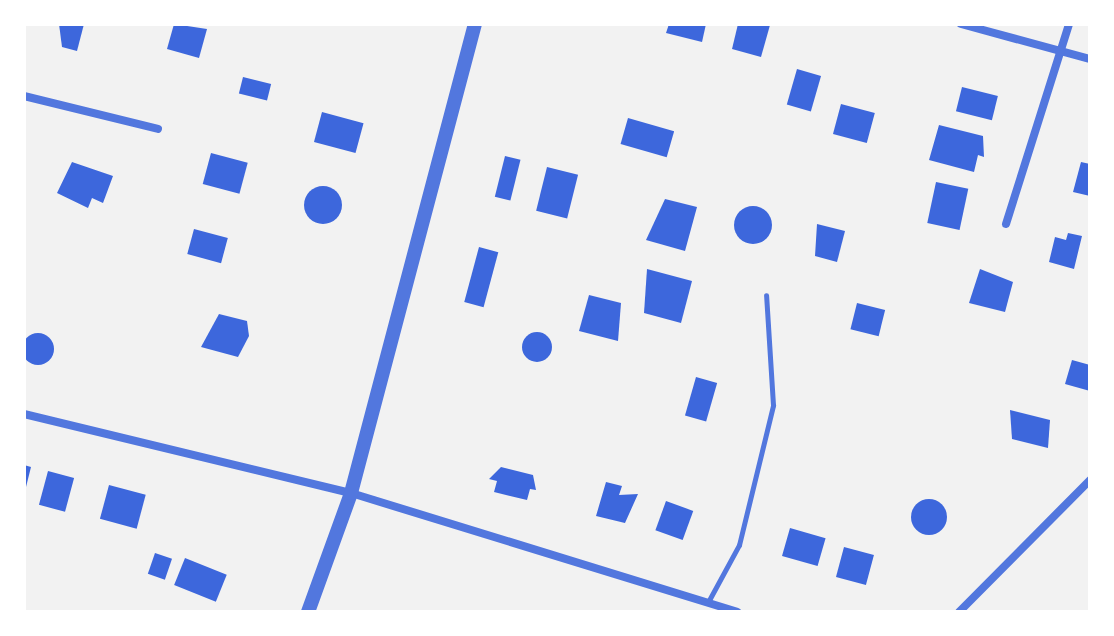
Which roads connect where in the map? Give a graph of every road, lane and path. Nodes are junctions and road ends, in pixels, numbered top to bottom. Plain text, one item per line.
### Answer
1 (475, 24) edge
2 (961, 24) edge
3 (1069, 24) edge
4 (1062, 51) junction
5 (1090, 59) edge
6 (24, 96) edge
7 (158, 129) dead end
8 (1006, 224) dead end
9 (766, 295) dead end
10 (24, 414) edge
11 (1090, 480) edge
12 (351, 493) junction
13 (707, 603) junction
14 (308, 612) edge
15 (737, 612) edge
16 (959, 612) edge

1 - 12 street
2 - 4 street
3 - 4 street
4 - 5 street
4 - 8 street
6 - 7 street
9 - 13 lane
10 - 12 street
11 - 16 street
12 - 13 street
12 - 14 street
13 - 15 street

